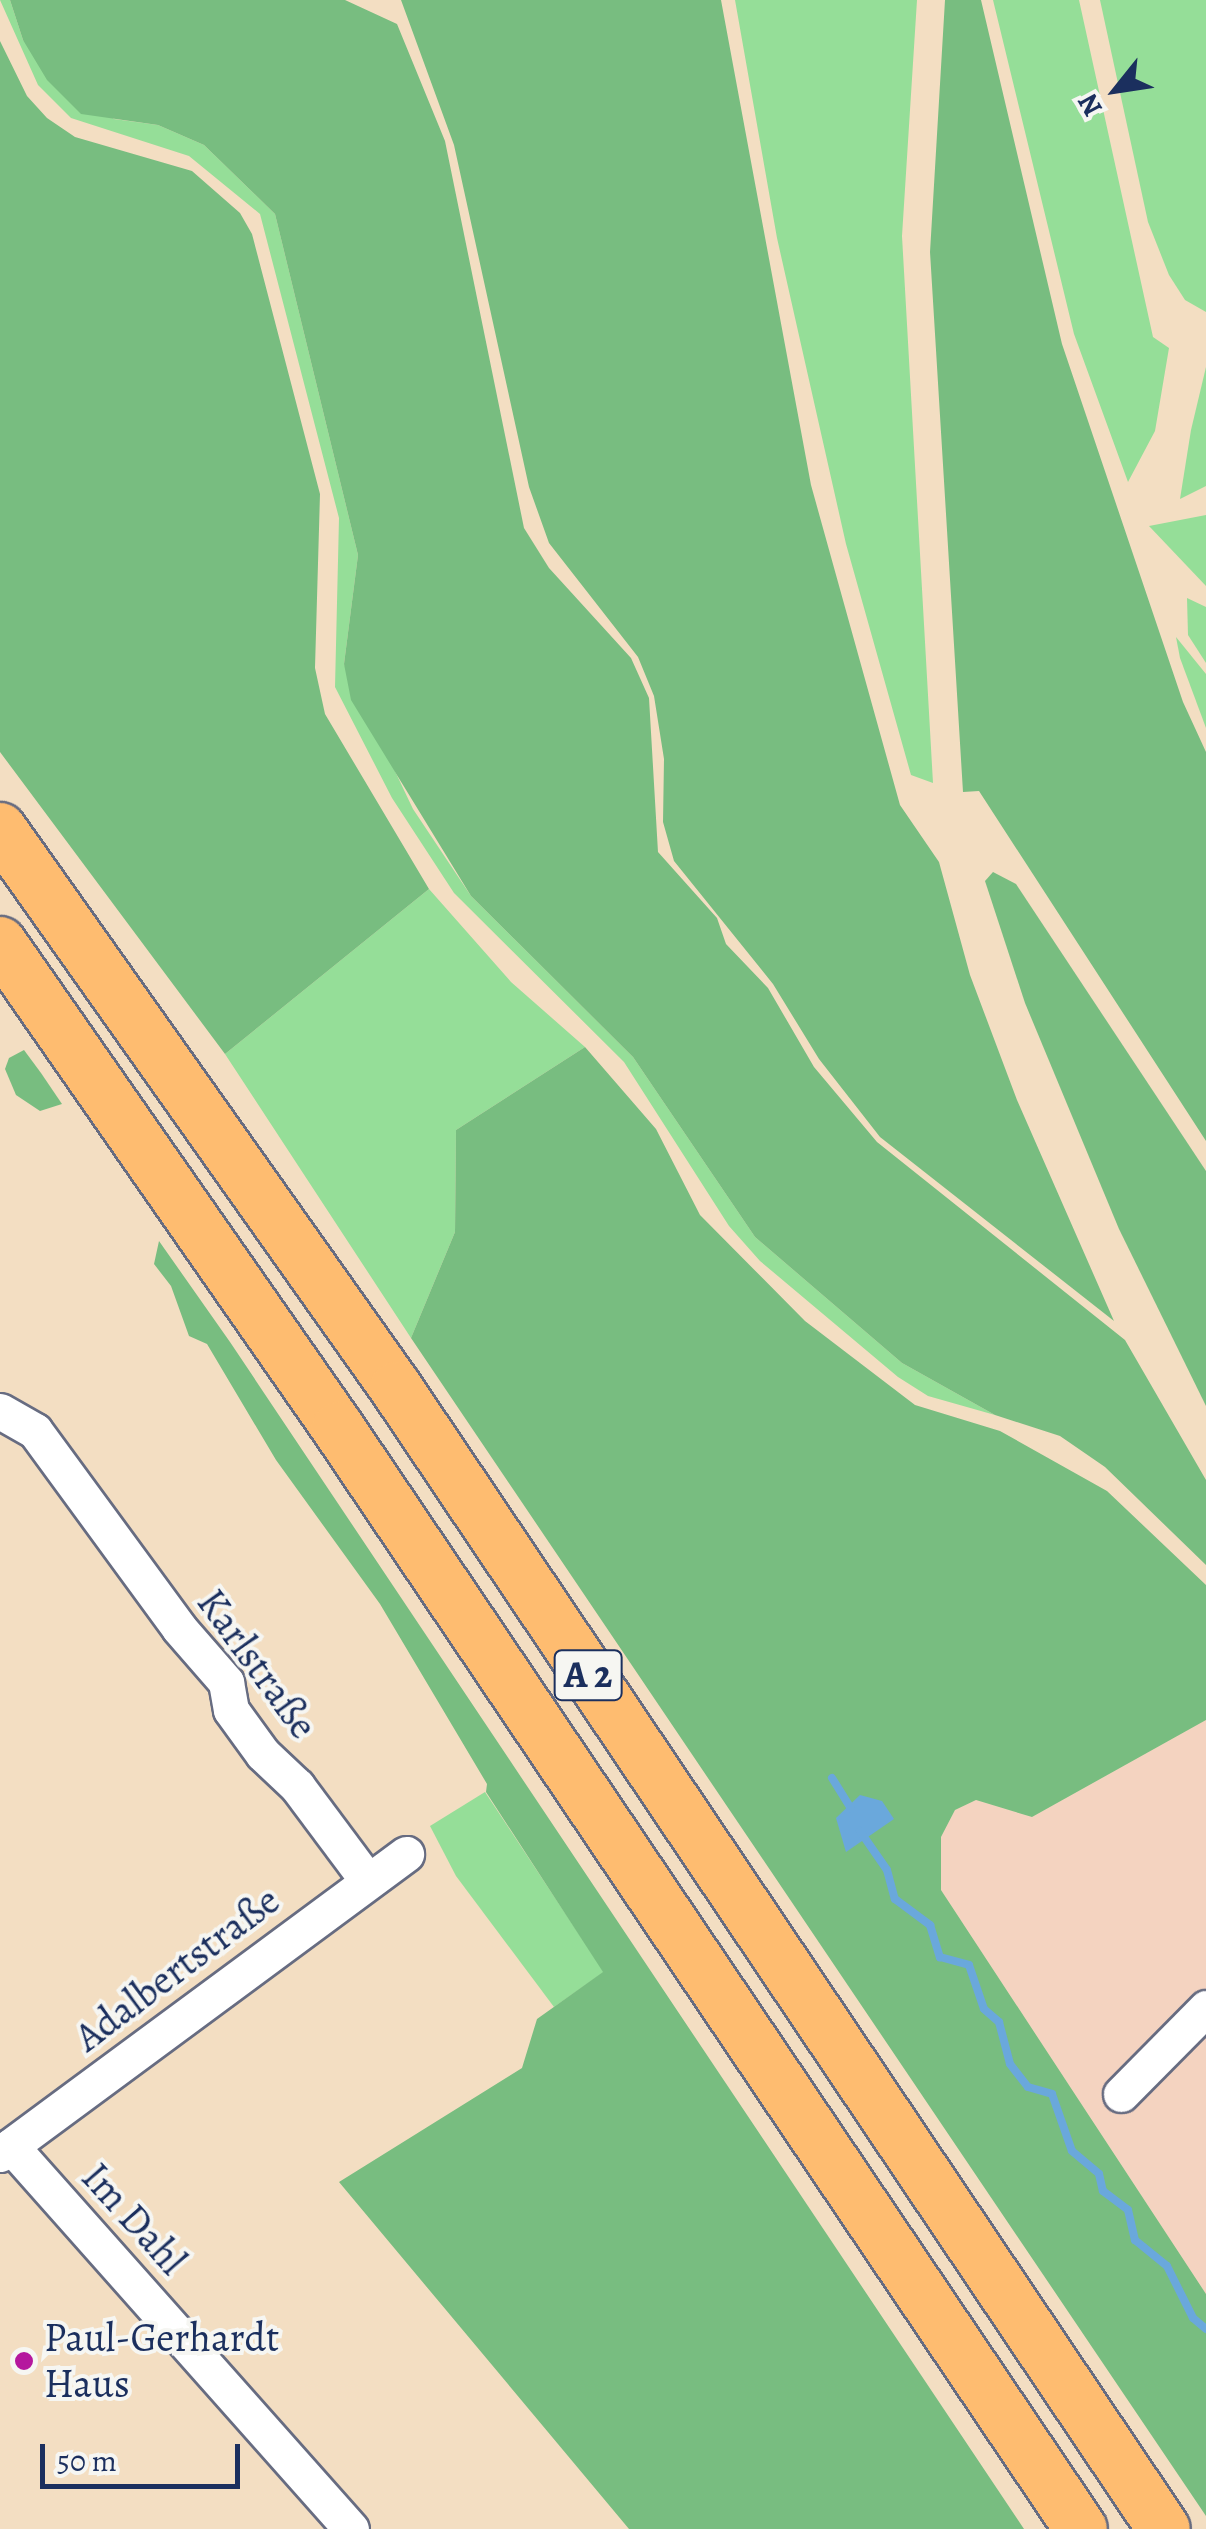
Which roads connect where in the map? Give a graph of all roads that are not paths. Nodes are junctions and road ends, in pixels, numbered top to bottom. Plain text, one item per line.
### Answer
1 (0, 830) edge
2 (0, 943) edge
3 (0, 1411) edge
4 (406, 1854) dead end
5 (367, 1880) junction
6 (1206, 2008) edge
7 (1121, 2094) dead end
8 (6, 2150) edge
9 (351, 2529) edge
10 (1081, 2529) edge
11 (1164, 2529) edge

1 - 11 highway, A 2
2 - 10 highway, A 2
3 - 5 street, Karlstraße
4 - 5 street, Adalbertstraße
5 - 8 street, Adalbertstraße
6 - 7 street
8 - 9 street, Im Dahl

